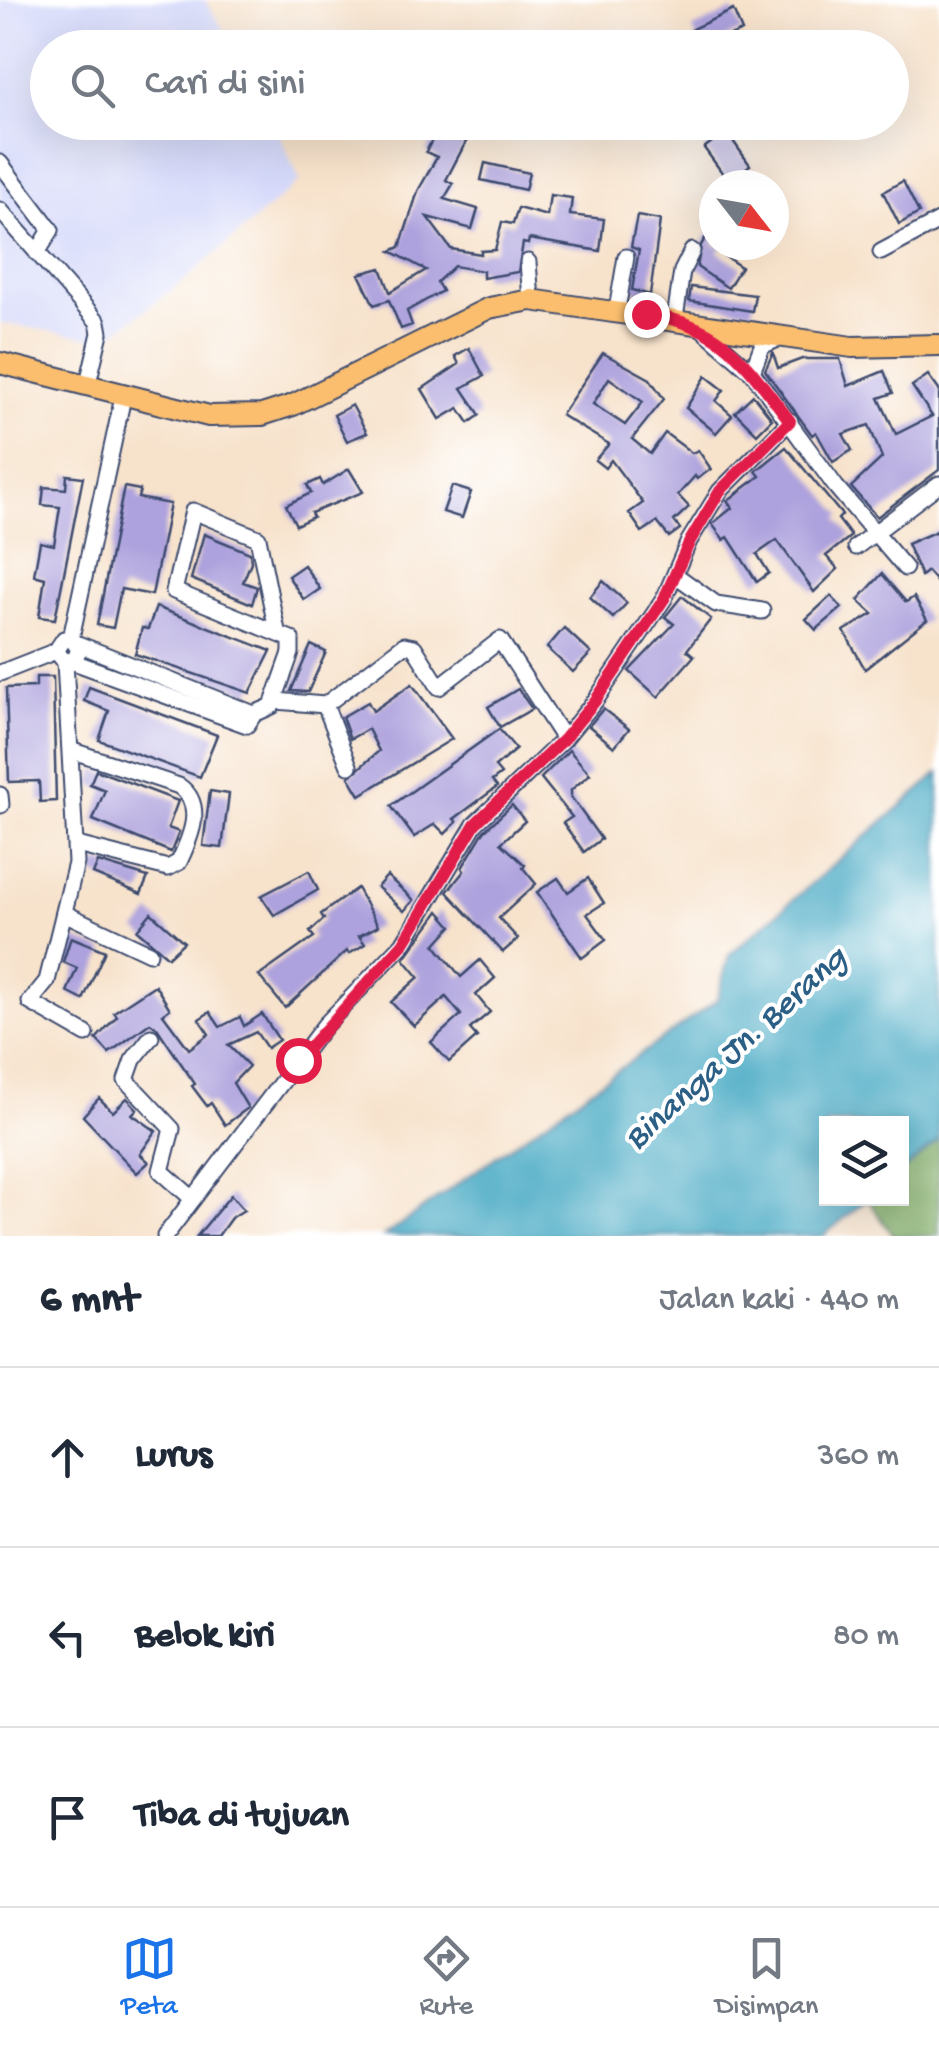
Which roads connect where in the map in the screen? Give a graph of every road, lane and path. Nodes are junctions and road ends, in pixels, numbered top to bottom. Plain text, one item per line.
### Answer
1 (0, 163) edge
2 (0, 210) edge
3 (939, 222) edge
4 (692, 250) dead end
5 (880, 252) dead end
6 (37, 253) junction
7 (626, 257) dead end
8 (617, 302) junction
9 (680, 318) junction
10 (787, 335) junction
11 (939, 345) edge
12 (0, 363) edge
13 (752, 372) junction
14 (88, 384) junction
15 (123, 396) junction
16 (790, 421) junction
17 (939, 484) edge
18 (873, 530) junction
19 (856, 547) dead end
20 (904, 568) dead end
21 (677, 576) junction
22 (762, 612) dead end
23 (277, 631) junction
24 (74, 641) junction
25 (64, 658) junction
26 (0, 674) edge
27 (276, 701) junction
28 (325, 705) junction
29 (254, 714) junction
30 (564, 739) junction
31 (73, 751) junction
32 (350, 766) dead end
33 (0, 795) edge
34 (1, 805) edge
35 (77, 845) junction
36 (64, 913) junction
37 (149, 953) dead end
38 (86, 1034) dead end
39 (150, 1037) dead end
40 (193, 1200) junction
41 (165, 1236) edge

1 - 6 street
2 - 6 street
3 - 5 street
4 - 9 street
6 - 14 street
7 - 8 street
8 - 9 main road
8 - 15 main road
9 - 10 main road
9 - 13 street
10 - 11 main road
10 - 13 street
12 - 14 main road
13 - 16 street
14 - 15 main road
15 - 24 street
16 - 18 street
16 - 21 street
17 - 18 street
18 - 19 street
18 - 20 street
21 - 22 street
21 - 30 street
23 - 23 street
23 - 27 street
24 - 25 street
24 - 29 street
25 - 26 street
25 - 29 street
25 - 31 street
27 - 28 street
27 - 29 street
28 - 30 street
28 - 32 street
30 - 40 street
31 - 35 street
31 - 35 street
33 - 34 street
35 - 36 street
36 - 37 street
36 - 38 street
39 - 40 street
40 - 41 street

